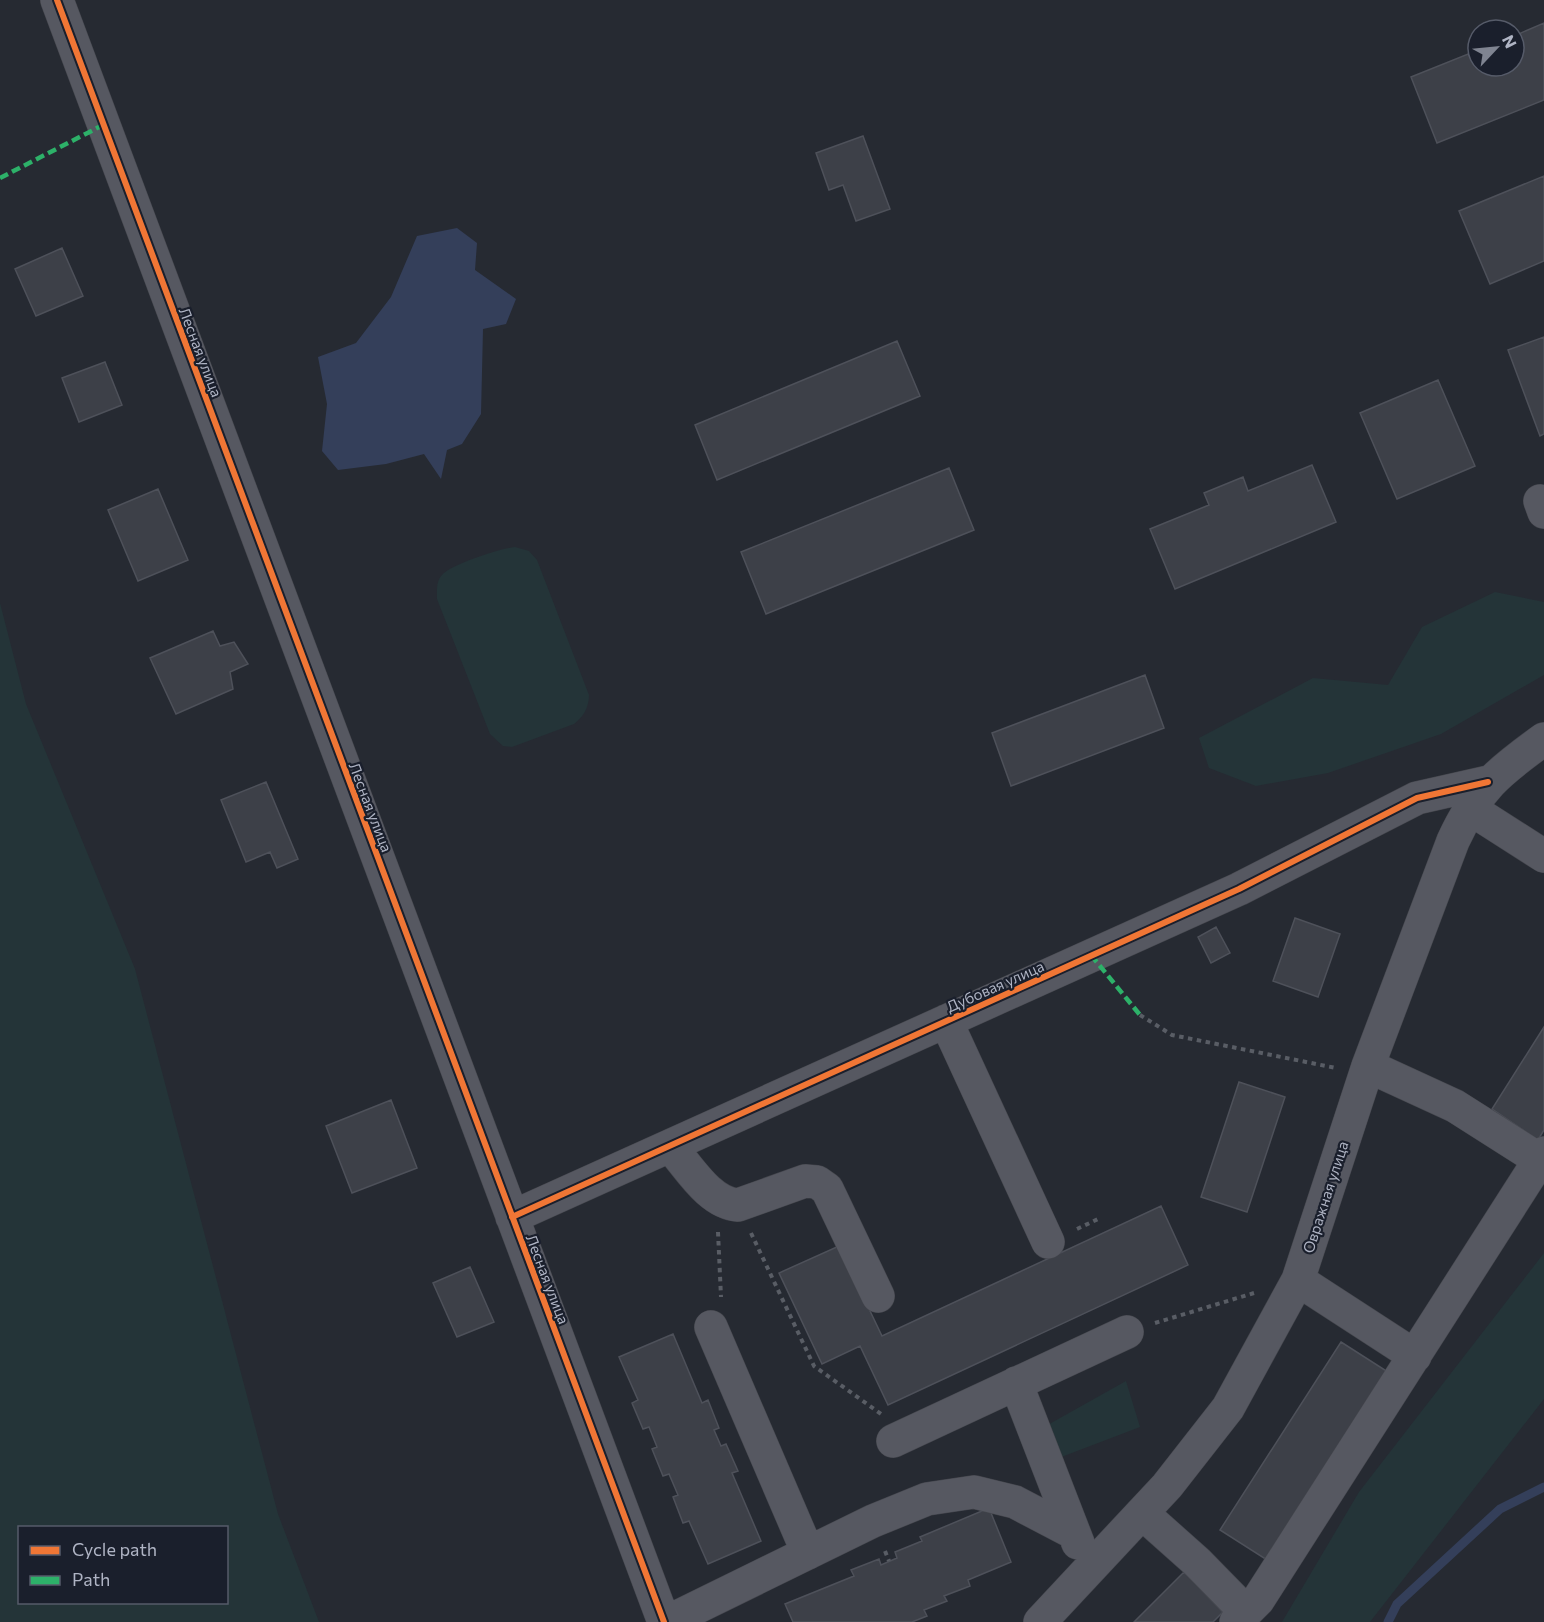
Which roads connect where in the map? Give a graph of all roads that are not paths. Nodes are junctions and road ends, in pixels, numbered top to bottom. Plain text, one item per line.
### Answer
1 (57, 0) edge
2 (1544, 739) edge
3 (1488, 782) junction
4 (1469, 808) junction
5 (1544, 856) edge
6 (946, 1021) junction
7 (1368, 1066) junction
8 (670, 1146) junction
9 (1542, 1157) edge
10 (512, 1217) junction
11 (1048, 1242) dead end
12 (1298, 1280) junction
13 (878, 1296) dead end
14 (711, 1327) road end
15 (1127, 1332) road end
16 (1414, 1356) junction
17 (1016, 1383) junction
18 (890, 1429) road end
19 (1142, 1513) junction
20 (1074, 1533) junction
21 (808, 1553) junction
22 (1088, 1570) junction
23 (1241, 1617) edge
24 (665, 1622) edge
25 (1040, 1622) edge

1 - 10 street, Лесная улица
2 - 3 street, Овражная улица
3 - 4 street, Овражная улица
3 - 6 street, Дубовая улица
4 - 5 street
4 - 7 street, Овражная улица
6 - 8 street, Дубовая улица
6 - 11 street
7 - 9 street
7 - 12 street, Овражная улица
8 - 10 street, Дубовая улица
8 - 13 street
9 - 16 street
10 - 24 street, Лесная улица
12 - 16 street
12 - 19 street, Овражная улица
14 - 21 street
15 - 17 street
16 - 23 street
17 - 18 street
17 - 20 street
19 - 22 street, Овражная улица
19 - 23 street
20 - 21 street
20 - 22 street
21 - 24 street
22 - 25 street, Овражная улица

